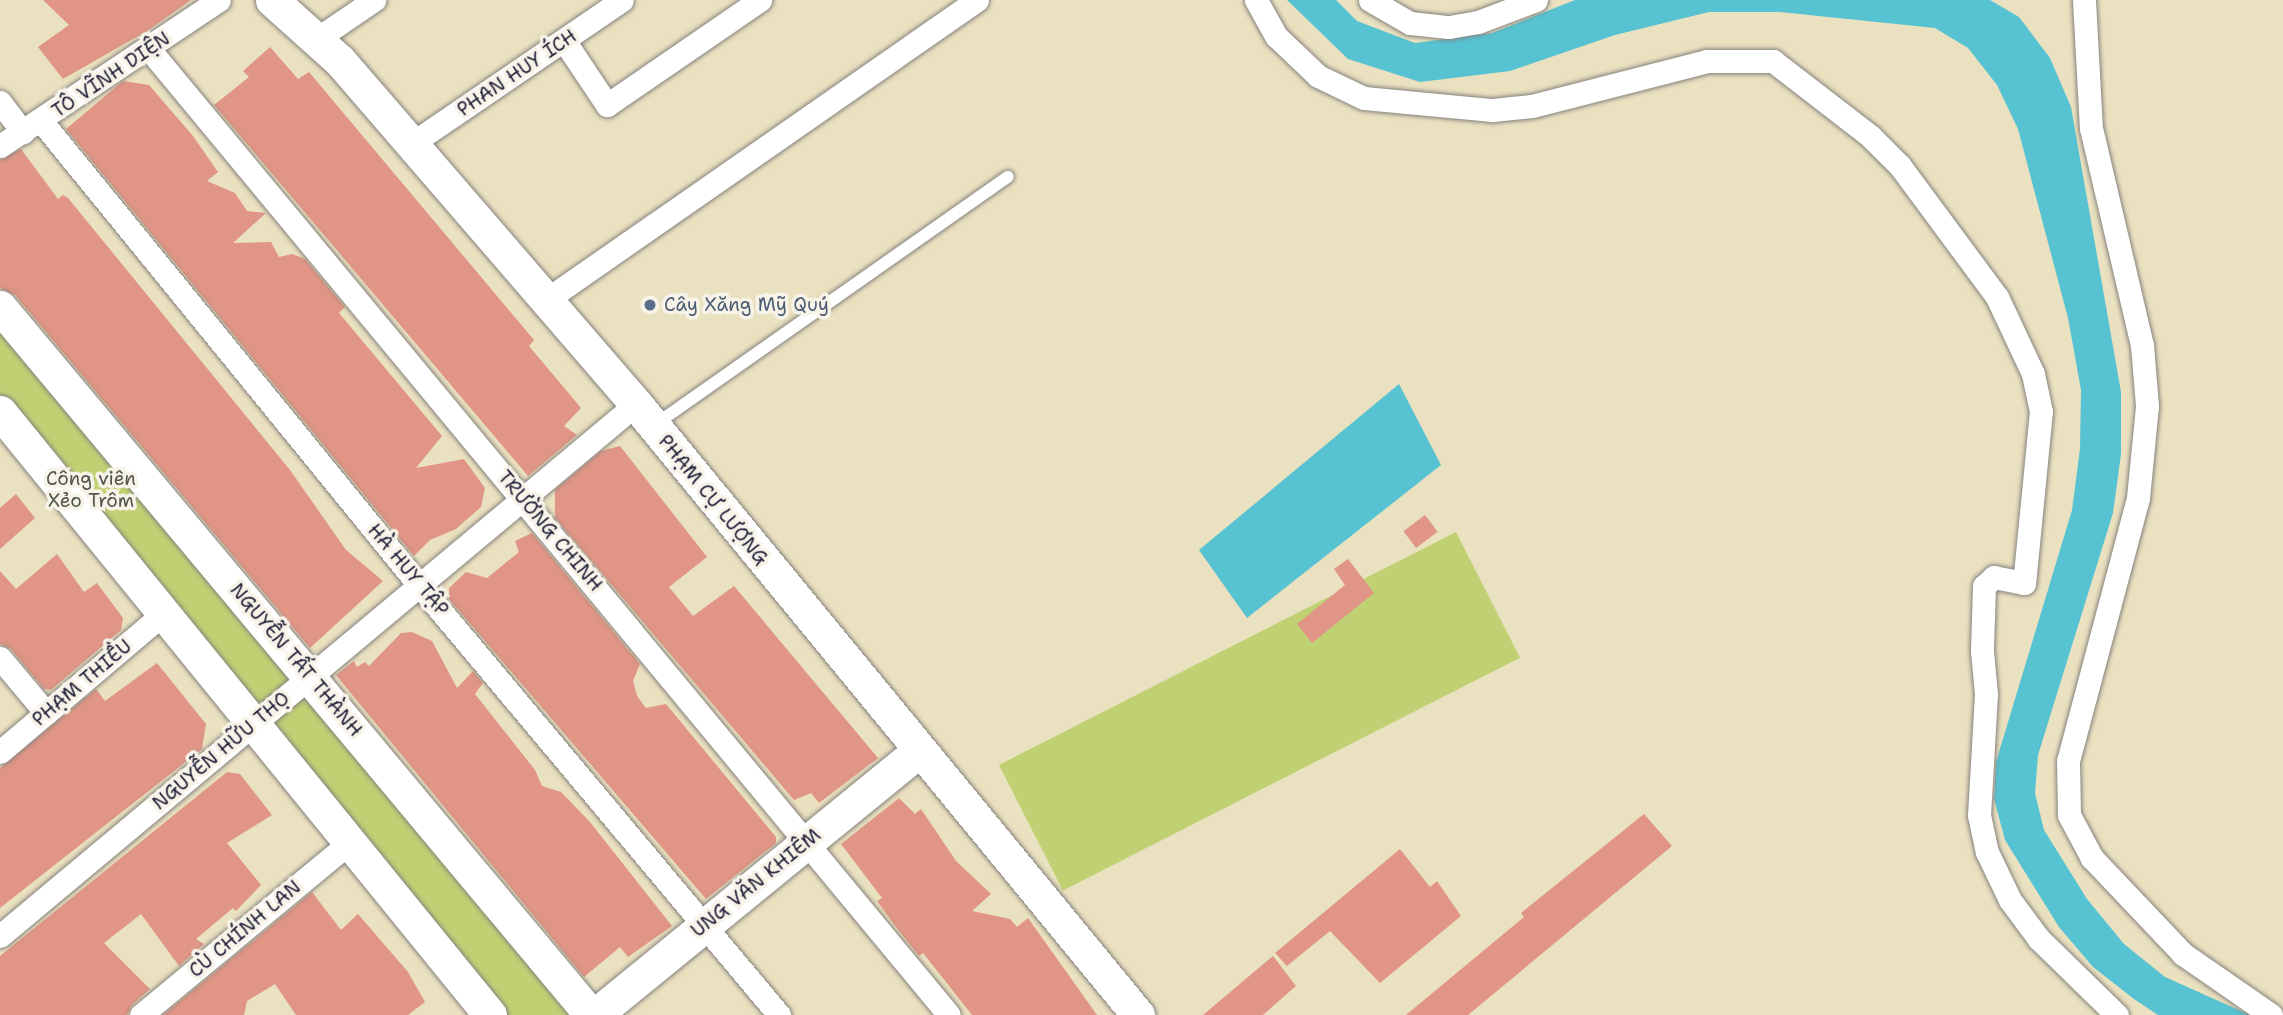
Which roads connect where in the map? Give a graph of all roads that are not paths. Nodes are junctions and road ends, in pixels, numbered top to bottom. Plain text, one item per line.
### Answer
1 (219, 0) edge
2 (272, 0) edge
3 (374, 0) edge
4 (622, 0) edge
5 (760, 0) edge
6 (977, 0) edge
7 (1256, 0) edge
8 (1370, 0) edge
9 (1536, 0) edge
10 (2084, 0) edge
11 (318, 38) junction
12 (565, 42) junction
13 (149, 49) junction
14 (0, 102) edge
15 (32, 127) junction
16 (411, 144) junction
17 (0, 146) edge
18 (1008, 177) dead end
19 (546, 300) junction
20 (0, 307) edge
21 (0, 412) edge
22 (644, 415) junction
23 (524, 500) junction
24 (419, 585) junction
25 (164, 613) junction
26 (0, 658) edge
27 (310, 676) junction
28 (46, 713) junction
29 (253, 724) junction
30 (0, 752) edge
31 (917, 752) junction
32 (350, 842) junction
33 (805, 842) junction
34 (705, 923) junction
35 (0, 936) edge
36 (141, 1015) edge
37 (490, 1015) edge
38 (593, 1015) edge
39 (779, 1015) edge
40 (949, 1015) edge
41 (1138, 1015) edge
42 (2117, 1015) edge
43 (2271, 1015) edge

1 - 13 street, TÔ VĨNH DIỆN
2 - 11 street, PHẠM CỰ LƯỢNG
3 - 11 street
4 - 12 street, PHAN HUY ÍCH
5 - 12 street
6 - 19 street
7 - 42 street
8 - 9 street
10 - 43 street
11 - 16 street, PHẠM CỰ LƯỢNG
12 - 16 street, PHAN HUY ÍCH
13 - 15 street, TÔ VĨNH DIỆN
13 - 23 street, TRƯỜNG CHINH
14 - 15 street, HÀ HUY TẬP
15 - 17 street, TÔ VĨNH DIỆN
15 - 24 street, HÀ HUY TẬP
16 - 19 street, PHẠM CỰ LƯỢNG
18 - 22 lane
19 - 22 street, PHẠM CỰ LƯỢNG
20 - 27 street, NGUYỄN TẤT THÀNH
21 - 25 street
22 - 23 street, NGUYỄN HỮU THỌ
22 - 31 street, PHẠM CỰ LƯỢNG
23 - 24 street, NGUYỄN HỮU THỌ
23 - 33 street, TRƯỜNG CHINH
24 - 27 street, NGUYỄN HỮU THỌ
24 - 34 street, HÀ HUY TẬP
25 - 28 street, PHẠM THIỀU
25 - 29 street
26 - 28 street
27 - 29 street, NGUYỄN HỮU THỌ
27 - 38 street, NGUYỄN TẤT THÀNH
28 - 30 street, PHẠM THIỀU
29 - 32 street
29 - 35 street, NGUYỄN HỮU THỌ
31 - 33 street, UNG VĂN KHIÊM
31 - 41 street, PHẠM CỰ LƯỢNG
32 - 36 street, CÙ CHÍNH LAN
32 - 37 street
33 - 34 street, UNG VĂN KHIÊM
33 - 40 street, TRƯỜNG CHINH
34 - 38 street, UNG VĂN KHIÊM
34 - 39 street, HÀ HUY TẬP

